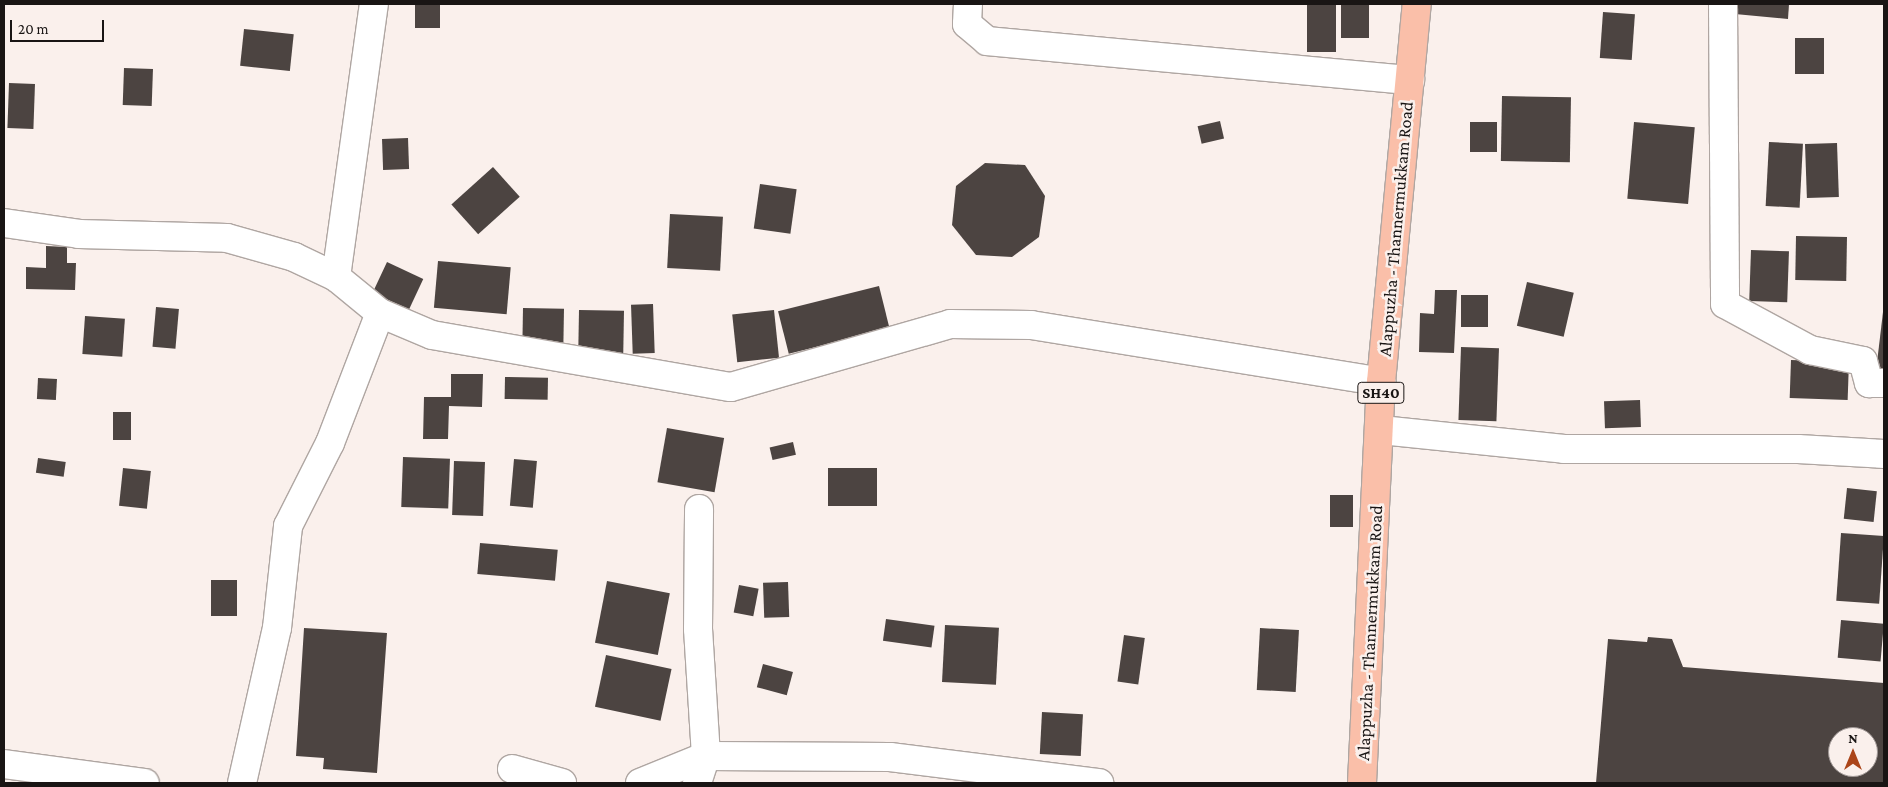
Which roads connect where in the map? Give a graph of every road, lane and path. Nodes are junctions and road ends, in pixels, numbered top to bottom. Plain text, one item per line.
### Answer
1 (374, 4) edge
2 (968, 4) edge
3 (1417, 4) edge
4 (1723, 4) edge
5 (1410, 80) junction
6 (4, 223) edge
7 (336, 277) junction
8 (380, 313) junction
9 (1381, 382) junction
10 (1884, 383) edge
11 (1381, 430) junction
12 (1884, 454) edge
13 (699, 509) dead end
14 (706, 756) junction
15 (4, 764) edge
16 (512, 769) dead end
17 (145, 783) edge
18 (242, 783) edge
19 (562, 783) edge
20 (640, 783) edge
21 (697, 783) edge
22 (1099, 783) edge
23 (1362, 783) edge

1 - 7 street
2 - 5 street
3 - 5 main road, Alappuzha - Thannermukkam Road / SH40
4 - 10 street
5 - 9 main road, Alappuzha - Thannermukkam Road / SH40
6 - 7 street
7 - 8 street
8 - 9 street
8 - 18 street
9 - 11 main road, Alappuzha - Thannermukkam Road / SH40
11 - 12 street
11 - 23 main road, Alappuzha - Thannermukkam Road / SH40
13 - 14 street
14 - 20 street
14 - 21 street
14 - 22 street
15 - 17 street
16 - 19 street

